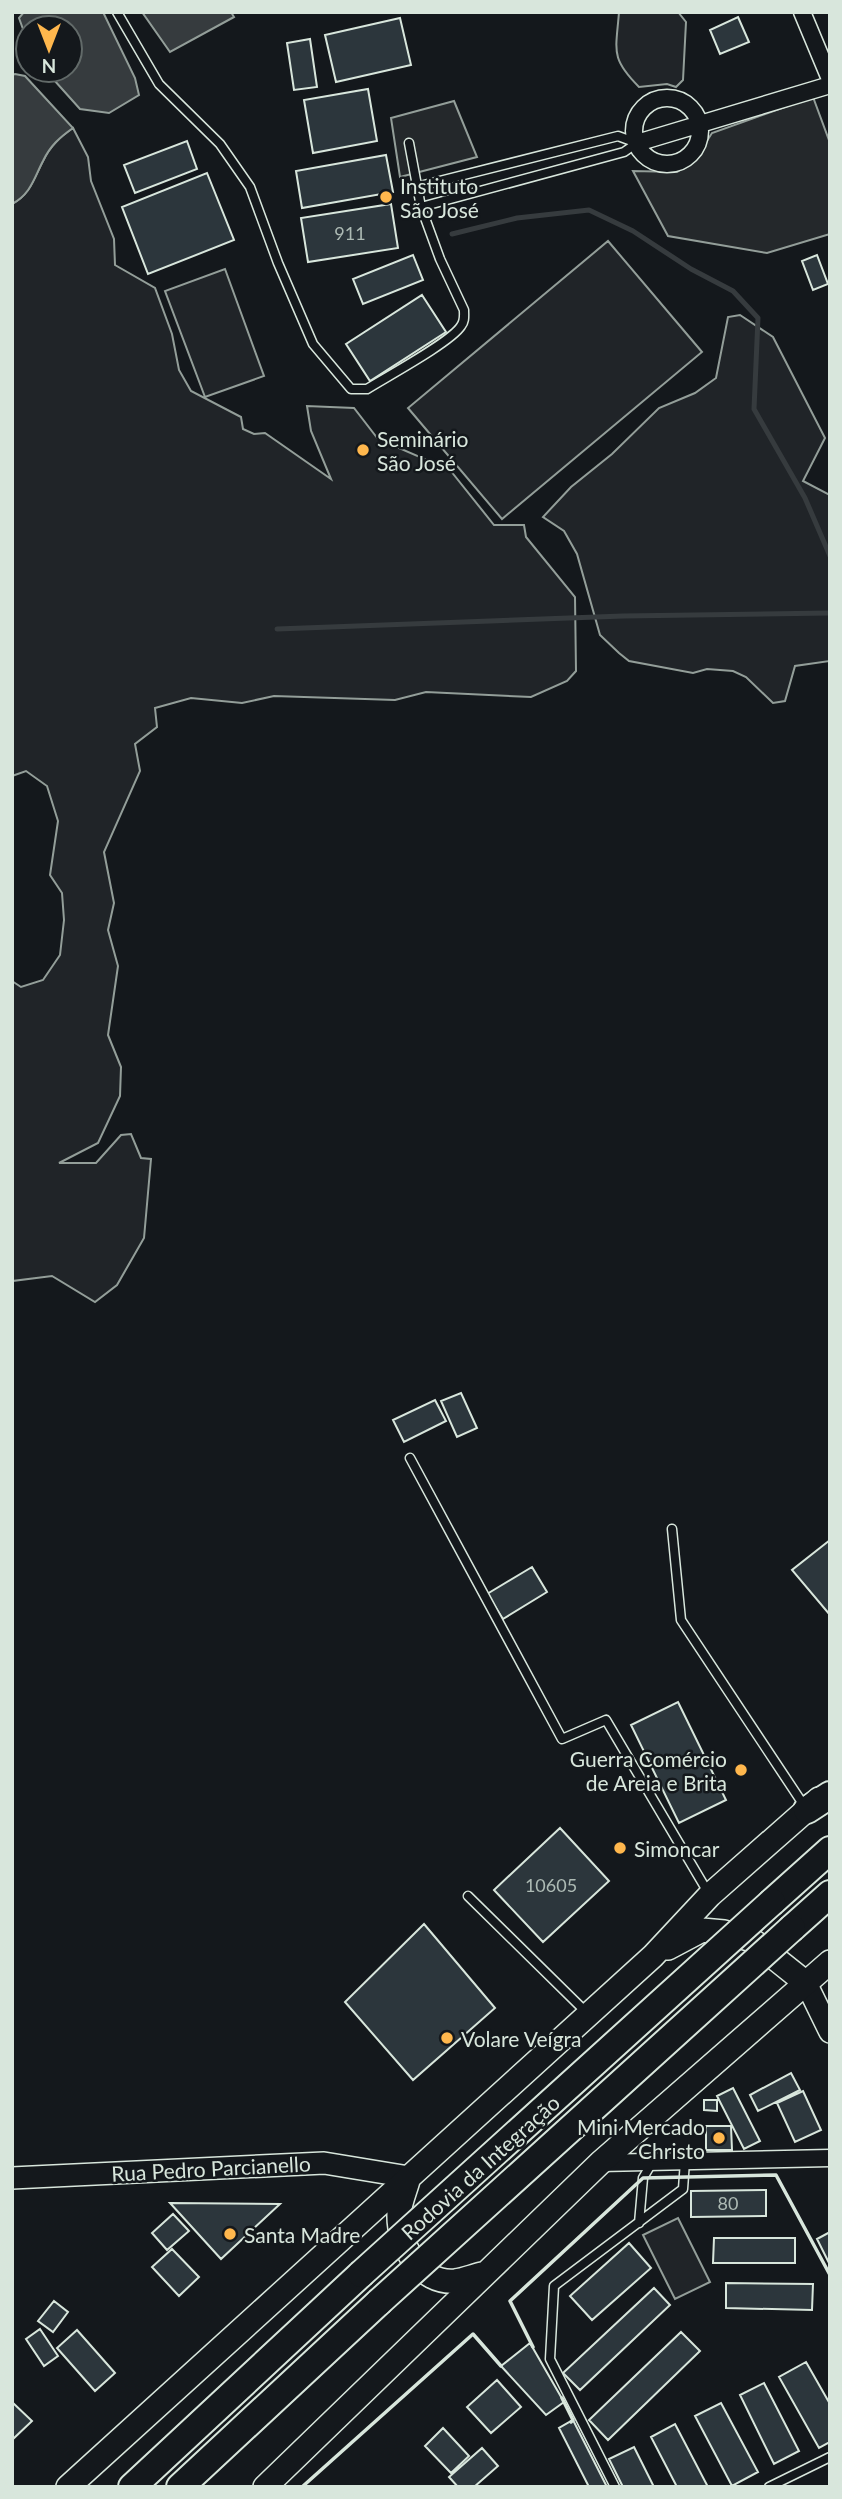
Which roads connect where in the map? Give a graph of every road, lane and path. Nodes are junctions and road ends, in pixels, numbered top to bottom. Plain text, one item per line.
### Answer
1 (117, 12) edge
2 (802, 12) edge
3 (830, 79) edge
4 (830, 85) edge
5 (699, 123) junction
6 (409, 143) dead end
7 (636, 143) junction
8 (416, 187) junction
9 (421, 207) junction
10 (410, 1458) dead end
11 (672, 1529) dead end
12 (830, 1792) edge
13 (807, 1810) junction
14 (830, 1850) edge
15 (830, 1894) edge
16 (710, 1895) junction
17 (468, 1896) dead end
18 (653, 1956) junction
19 (830, 1962) edge
20 (806, 1983) junction
21 (589, 2014) junction
22 (830, 2032) edge
23 (830, 2158) edge
24 (653, 2161) junction
25 (685, 2161) junction
26 (600, 2162) junction
27 (409, 2177) junction
28 (12, 2178) edge
29 (639, 2222) junction
30 (485, 2273) junction
31 (830, 2457) edge
32 (68, 2487) edge
33 (132, 2487) edge
34 (180, 2487) edge
35 (265, 2487) edge
36 (615, 2487) edge
37 (769, 2487) edge

1 - 9 lane
2 - 3 street
4 - 5 street
5 - 7 street
5 - 7 street
5 - 7 street
6 - 8 lane
7 - 8 lane
7 - 9 lane
8 - 9 lane
10 - 16 lane
11 - 13 lane
12 - 13 highway
13 - 16 main road
14 - 33 highway, Rodovia da Integração, bridge
15 - 34 highway, Rodovia da Integração, bridge
16 - 18 main road
17 - 21 lane
18 - 20 main road
18 - 21 main road
19 - 20 main road
20 - 22 street
20 - 26 main road
21 - 27 main road
23 - 25 street
24 - 25 street
24 - 26 street
24 - 29 lane
25 - 29 lane
26 - 30 main road
27 - 28 street, Rua Pedro Parcianello
27 - 30 main road
27 - 32 main road
29 - 36 lane
30 - 35 main road
31 - 37 lane

